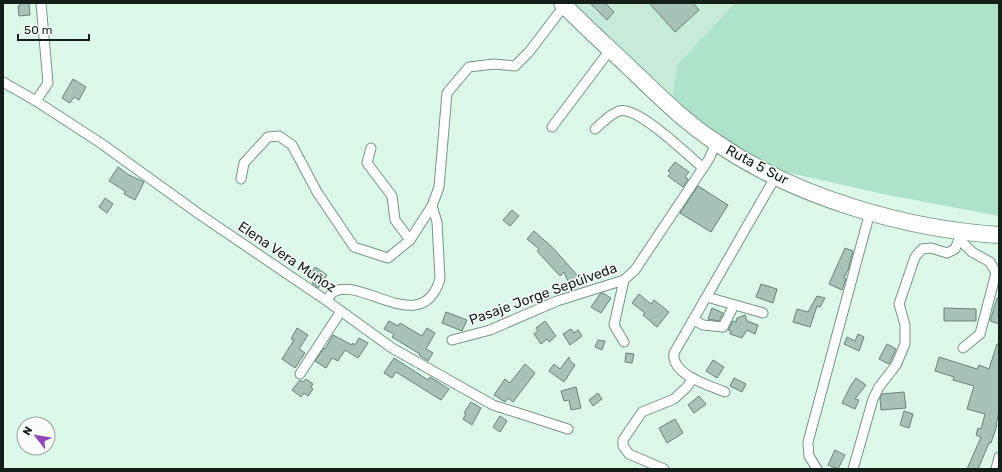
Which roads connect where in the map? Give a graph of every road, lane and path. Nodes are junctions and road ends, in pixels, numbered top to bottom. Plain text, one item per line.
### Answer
1 (41, 3) edge
2 (563, 4) edge
3 (610, 50) junction
4 (3, 82) edge
5 (36, 101) junction
6 (552, 127) dead end
7 (595, 129) dead end
8 (716, 143) junction
9 (371, 148) dead end
10 (703, 168) junction
11 (776, 176) junction
12 (240, 179) dead end
13 (432, 206) junction
14 (870, 212) junction
15 (999, 235) edge
16 (961, 236) junction
17 (410, 240) junction
18 (624, 280) junction
19 (707, 297) junction
20 (327, 300) junction
21 (734, 305) junction
22 (341, 311) junction
23 (763, 313) dead end
24 (694, 320) junction
25 (452, 340) dead end
26 (624, 342) dead end
27 (963, 348) dead end
28 (300, 374) dead end
29 (692, 378) junction
30 (725, 392) dead end
31 (568, 430) dead end
32 (999, 457) edge
33 (664, 469) edge
34 (817, 469) edge
35 (853, 469) edge
36 (996, 469) edge

1 - 5 street
2 - 3 highway, Ruta 5 Sur
2 - 13 street
3 - 6 street
3 - 8 highway, Ruta 5 Sur
4 - 5 street, Elena Vera Muñoz
5 - 20 street, Elena Vera Muñoz
7 - 10 street
8 - 10 street, Pasaje Jorge Sepúlveda
8 - 11 highway, Ruta 5 Sur
9 - 17 street
10 - 18 street, Pasaje Jorge Sepúlveda
11 - 14 highway, Ruta 5 Sur
11 - 19 street
12 - 17 street
13 - 17 street
13 - 20 street
14 - 16 highway, Ruta 5 Sur
14 - 34 street
15 - 16 highway, Ruta 5 Sur
16 - 27 street
16 - 35 street
18 - 25 street, Pasaje Jorge Sepúlveda
18 - 26 street
19 - 21 street
19 - 24 street
20 - 22 street, Elena Vera Muñoz
21 - 23 street
21 - 24 street
22 - 28 street
22 - 31 street, Elena Vera Muñoz
24 - 29 street
29 - 30 street
29 - 33 street
32 - 36 street

